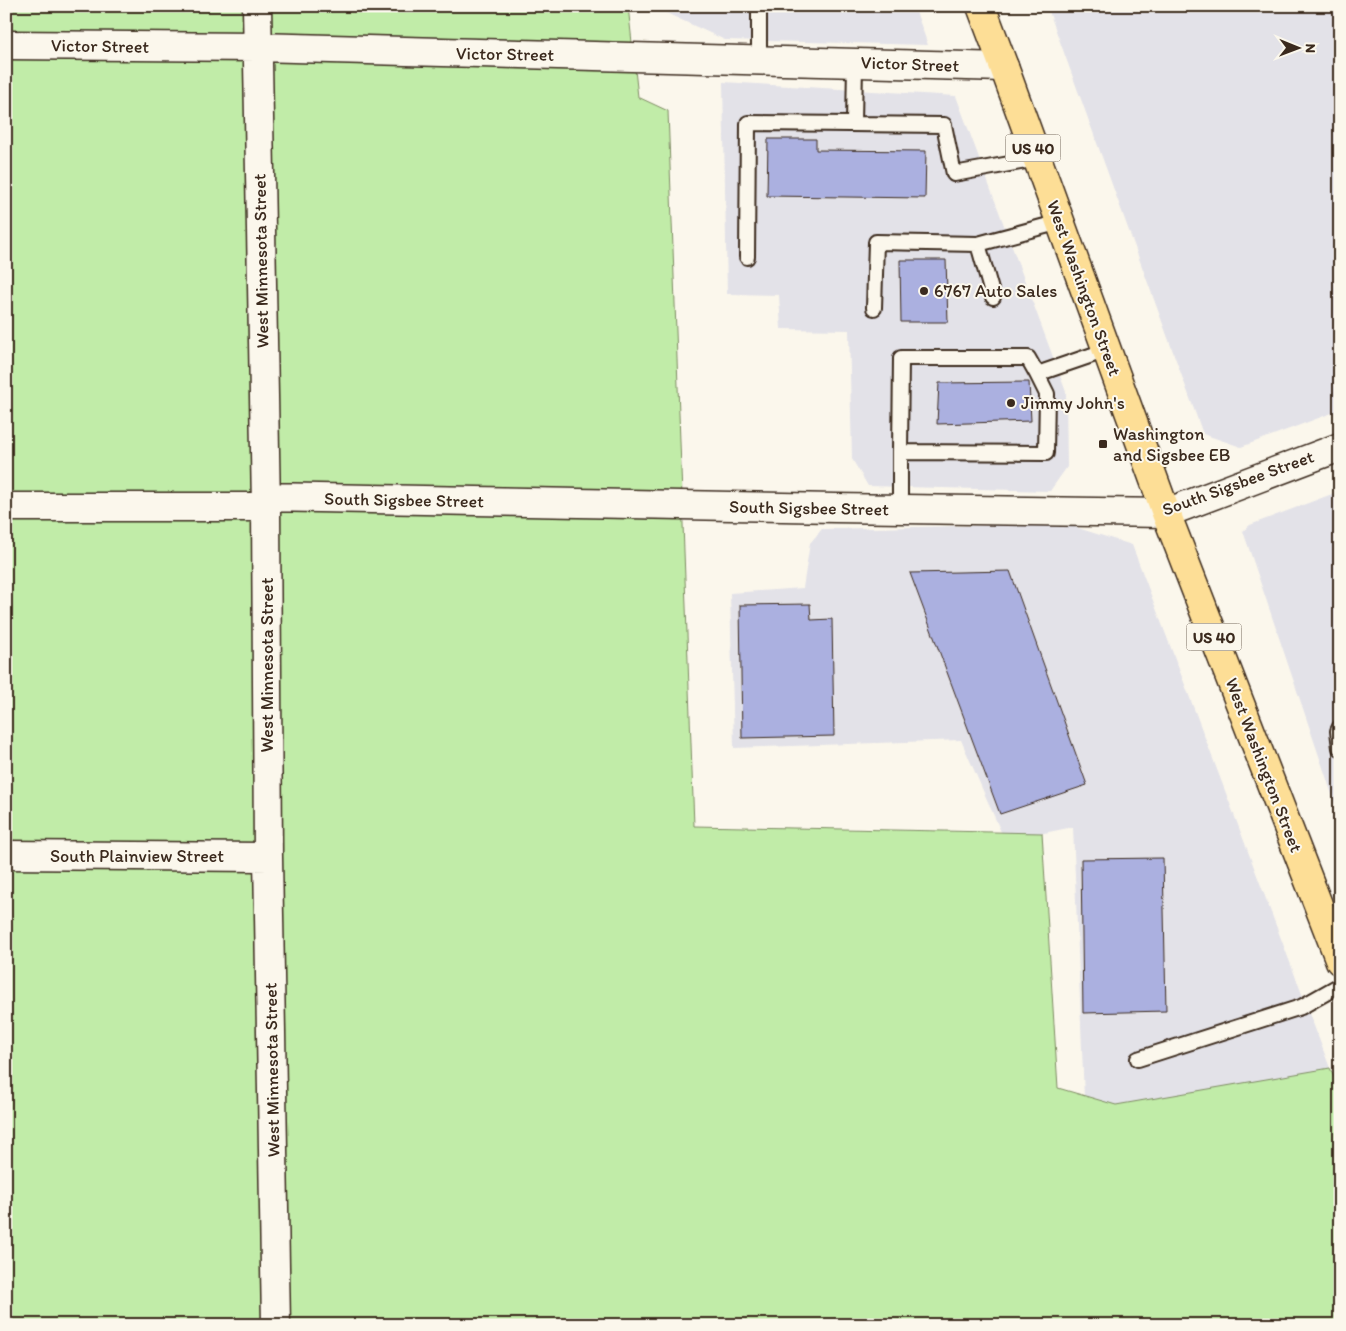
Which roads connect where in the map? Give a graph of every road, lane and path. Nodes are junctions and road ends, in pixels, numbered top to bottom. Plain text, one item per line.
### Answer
1 (257, 6) edge
2 (759, 6) edge
3 (981, 6) edge
4 (6, 45) edge
5 (257, 47) junction
6 (759, 60) junction
7 (855, 63) junction
8 (1004, 66) junction
9 (854, 124) junction
10 (1037, 159) junction
11 (1060, 222) junction
12 (978, 244) junction
13 (747, 257) dead end
14 (992, 296) dead end
15 (874, 308) dead end
16 (1107, 350) junction
17 (1037, 374) junction
18 (1340, 447) edge
19 (900, 452) junction
20 (266, 502) junction
21 (6, 506) edge
22 (900, 510) junction
23 (1166, 513) junction
24 (1340, 727) edge
25 (1340, 748) edge
26 (6, 855) edge
27 (268, 857) junction
28 (1340, 961) edge
29 (1340, 985) edge
30 (1138, 1059) dead end
31 (276, 1325) edge

1 - 5 street, West Minnesota Street
2 - 6 lane
3 - 8 main road, West Washington Street / US 40
4 - 5 street, Victor Street
5 - 6 street, Victor Street
5 - 20 street, West Minnesota Street
6 - 7 street, Victor Street
7 - 8 street, Victor Street
7 - 9 lane
8 - 10 main road, West Washington Street / US 40
9 - 10 lane
9 - 13 lane
10 - 11 main road, West Washington Street / US 40
11 - 12 lane
11 - 16 main road, West Washington Street / US 40
12 - 14 lane
12 - 15 lane
16 - 17 lane
16 - 23 main road, West Washington Street / US 40
17 - 19 lane
17 - 19 lane
18 - 23 street, South Sigsbee Street
19 - 22 lane
20 - 21 street, South Sigsbee Street
20 - 22 street, South Sigsbee Street
20 - 27 street, West Minnesota Street
22 - 23 street, South Sigsbee Street
23 - 28 main road, West Washington Street / US 40
24 - 25 lane
26 - 27 street, South Plainview Street
27 - 31 street, West Minnesota Street
29 - 30 lane

